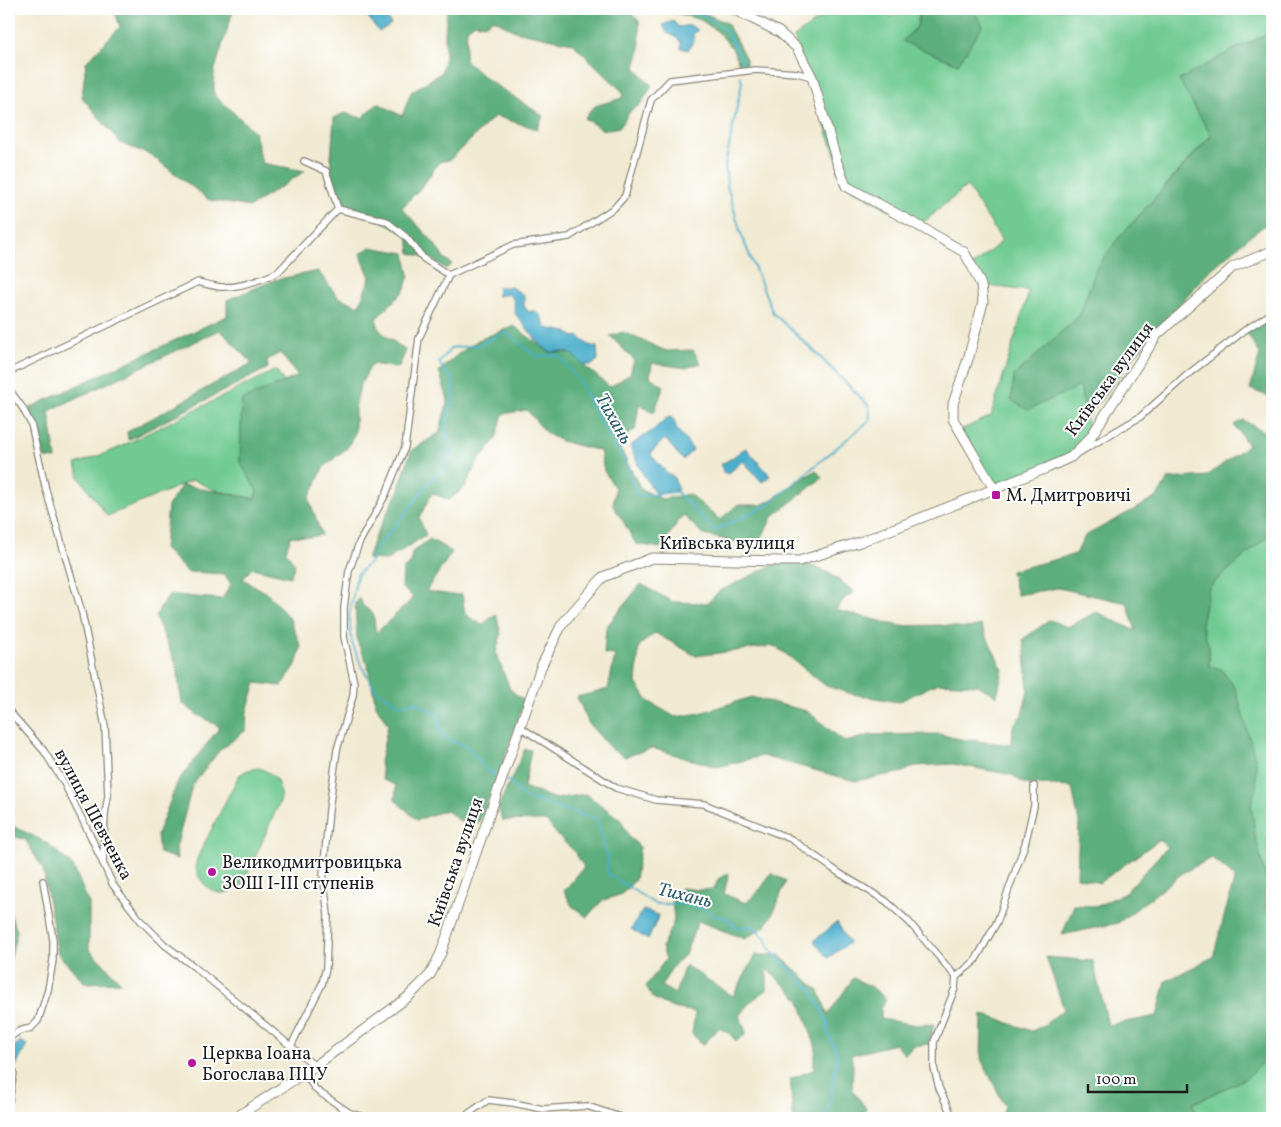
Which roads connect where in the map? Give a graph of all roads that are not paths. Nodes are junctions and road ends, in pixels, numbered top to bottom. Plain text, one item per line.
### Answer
1 (733, 9) edge
2 (812, 77) junction
3 (304, 161) dead end
4 (338, 209) junction
5 (1272, 251) edge
6 (449, 275) junction
7 (1272, 314) edge
8 (9, 372) edge
9 (9, 389) edge
10 (1071, 457) junction
11 (994, 489) junction
12 (9, 710) edge
13 (520, 727) junction
14 (1034, 786) dead end
15 (103, 863) junction
16 (43, 881) dead end
17 (956, 977) junction
18 (9, 1038) edge
19 (291, 1046) junction
20 (9, 1066) edge
21 (315, 1066) junction
22 (304, 1073) junction
23 (9, 1101) edge
24 (349, 1116) edge
25 (235, 1118) edge
26 (368, 1118) edge
27 (462, 1118) edge
28 (623, 1118) edge
29 (953, 1118) edge

1 - 2 main road
2 - 6 street
2 - 11 main road
3 - 4 street
4 - 6 street
4 - 8 street
5 - 10 main road, Київська вулиця
6 - 19 street
7 - 10 street
9 - 15 street
10 - 11 main road, Київська вулиця
11 - 13 main road, Київська вулиця
12 - 15 street, вулиця Шевченка
13 - 17 street
13 - 21 main road, Київська вулиця
14 - 17 street
15 - 19 street, вулиця Шевченка
16 - 18 street
17 - 29 street
19 - 21 street, вулиця Шевченка
20 - 23 street
21 - 22 main road, Київська вулиця
22 - 24 street
22 - 25 main road, Київська вулиця
24 - 26 street
27 - 28 street

